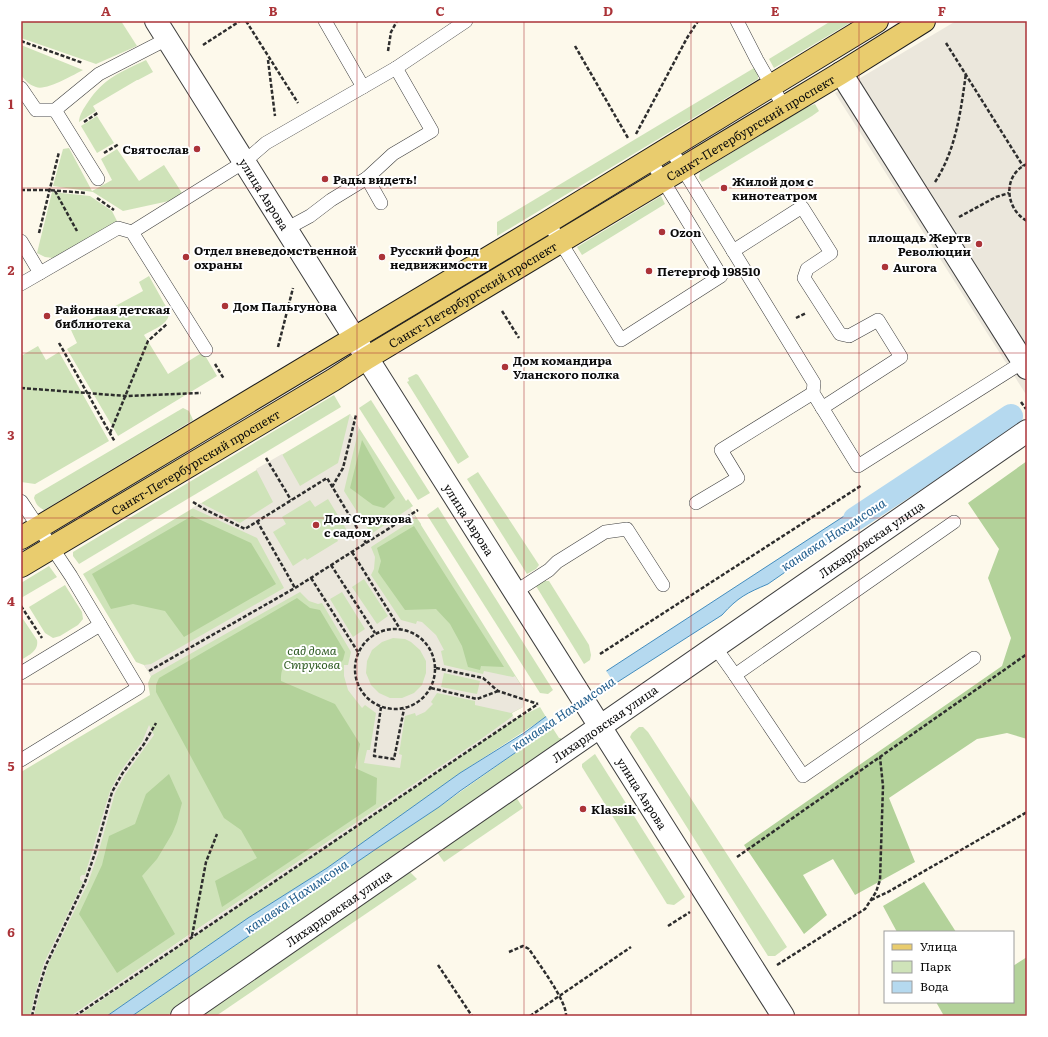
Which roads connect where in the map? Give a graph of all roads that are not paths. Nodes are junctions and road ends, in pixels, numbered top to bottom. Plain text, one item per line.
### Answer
1 (156, 21) edge
2 (325, 21) edge
3 (466, 21) edge
4 (737, 21) edge
5 (877, 21) edge
6 (924, 21) edge
7 (168, 39) junction
8 (828, 51) junction
9 (396, 68) junction
10 (841, 73) junction
11 (771, 86) junction
12 (363, 87) junction
13 (21, 88) edge
14 (784, 107) junction
15 (55, 110) junction
16 (670, 148) junction
17 (650, 159) junction
18 (244, 162) junction
19 (682, 168) junction
20 (98, 178) dead end
21 (367, 178) junction
22 (663, 180) junction
23 (381, 203) dead end
24 (548, 222) junction
25 (286, 229) junction
26 (132, 232) junction
27 (21, 241) edge
28 (560, 242) junction
29 (733, 251) junction
30 (40, 274) junction
31 (21, 284) edge
32 (354, 338) junction
33 (206, 350) dead end
34 (367, 358) junction
35 (1025, 365) edge
36 (813, 393) junction
37 (822, 408) junction
38 (1027, 431) edge
39 (21, 501) edge
40 (696, 503) dead end
41 (954, 522) dead end
42 (30, 533) edge
43 (52, 547) junction
44 (21, 566) edge
45 (663, 585) dead end
46 (514, 592) junction
47 (100, 625) junction
48 (715, 647) junction
49 (974, 658) dead end
50 (21, 673) edge
51 (735, 675) junction
52 (596, 721) junction
53 (21, 760) edge
54 (182, 1016) edge
55 (783, 1016) edge

1 - 7 street, улица Аврова
2 - 12 lane
3 - 9 lane
4 - 11 lane
5 - 8 main road, Санкт-Петербургский проспект
6 - 10 main road, Санкт-Петербургский проспект
7 - 15 lane
7 - 18 street, улица Аврова
8 - 10 lane
8 - 11 main road, Санкт-Петербургский проспект
9 - 12 lane
9 - 21 lane
10 - 14 main road, Санкт-Петербургский проспект
10 - 35 street
11 - 14 lane
11 - 16 main road, Санкт-Петербургский проспект
12 - 18 lane
13 - 15 lane
14 - 19 main road, Санкт-Петербургский проспект
15 - 20 lane
16 - 17 main road, Санкт-Петербургский проспект
16 - 19 lane
17 - 22 lane
17 - 24 main road, Санкт-Петербургский проспект
18 - 25 street, улица Аврова
18 - 26 lane
19 - 22 main road, Санкт-Петербургский проспект
19 - 29 lane
21 - 23 lane
21 - 25 lane
22 - 28 main road, Санкт-Петербургский проспект
22 - 28 lane
24 - 28 lane
24 - 32 main road, Санкт-Петербургский проспект
25 - 32 street, улица Аврова
26 - 30 lane
26 - 33 lane
27 - 30 lane
28 - 34 main road, Санкт-Петербургский проспект
29 - 36 lane
29 - 37 lane
30 - 31 lane
32 - 34 street, улица Аврова
32 - 42 main road, Санкт-Петербургский проспект
34 - 43 main road, Санкт-Петербургский проспект
34 - 46 street, улица Аврова
35 - 37 lane
36 - 37 lane
36 - 40 lane
38 - 48 street, Лихардовская улица
39 - 42 lane
41 - 51 lane
42 - 43 lane
43 - 44 main road, Санкт-Петербургский проспект
43 - 47 lane
45 - 46 lane
46 - 52 street, улица Аврова
47 - 50 lane
47 - 53 lane
48 - 51 lane
48 - 52 street, Лихардовская улица
49 - 51 lane
52 - 54 street, Лихардовская улица
52 - 55 street, улица Аврова

